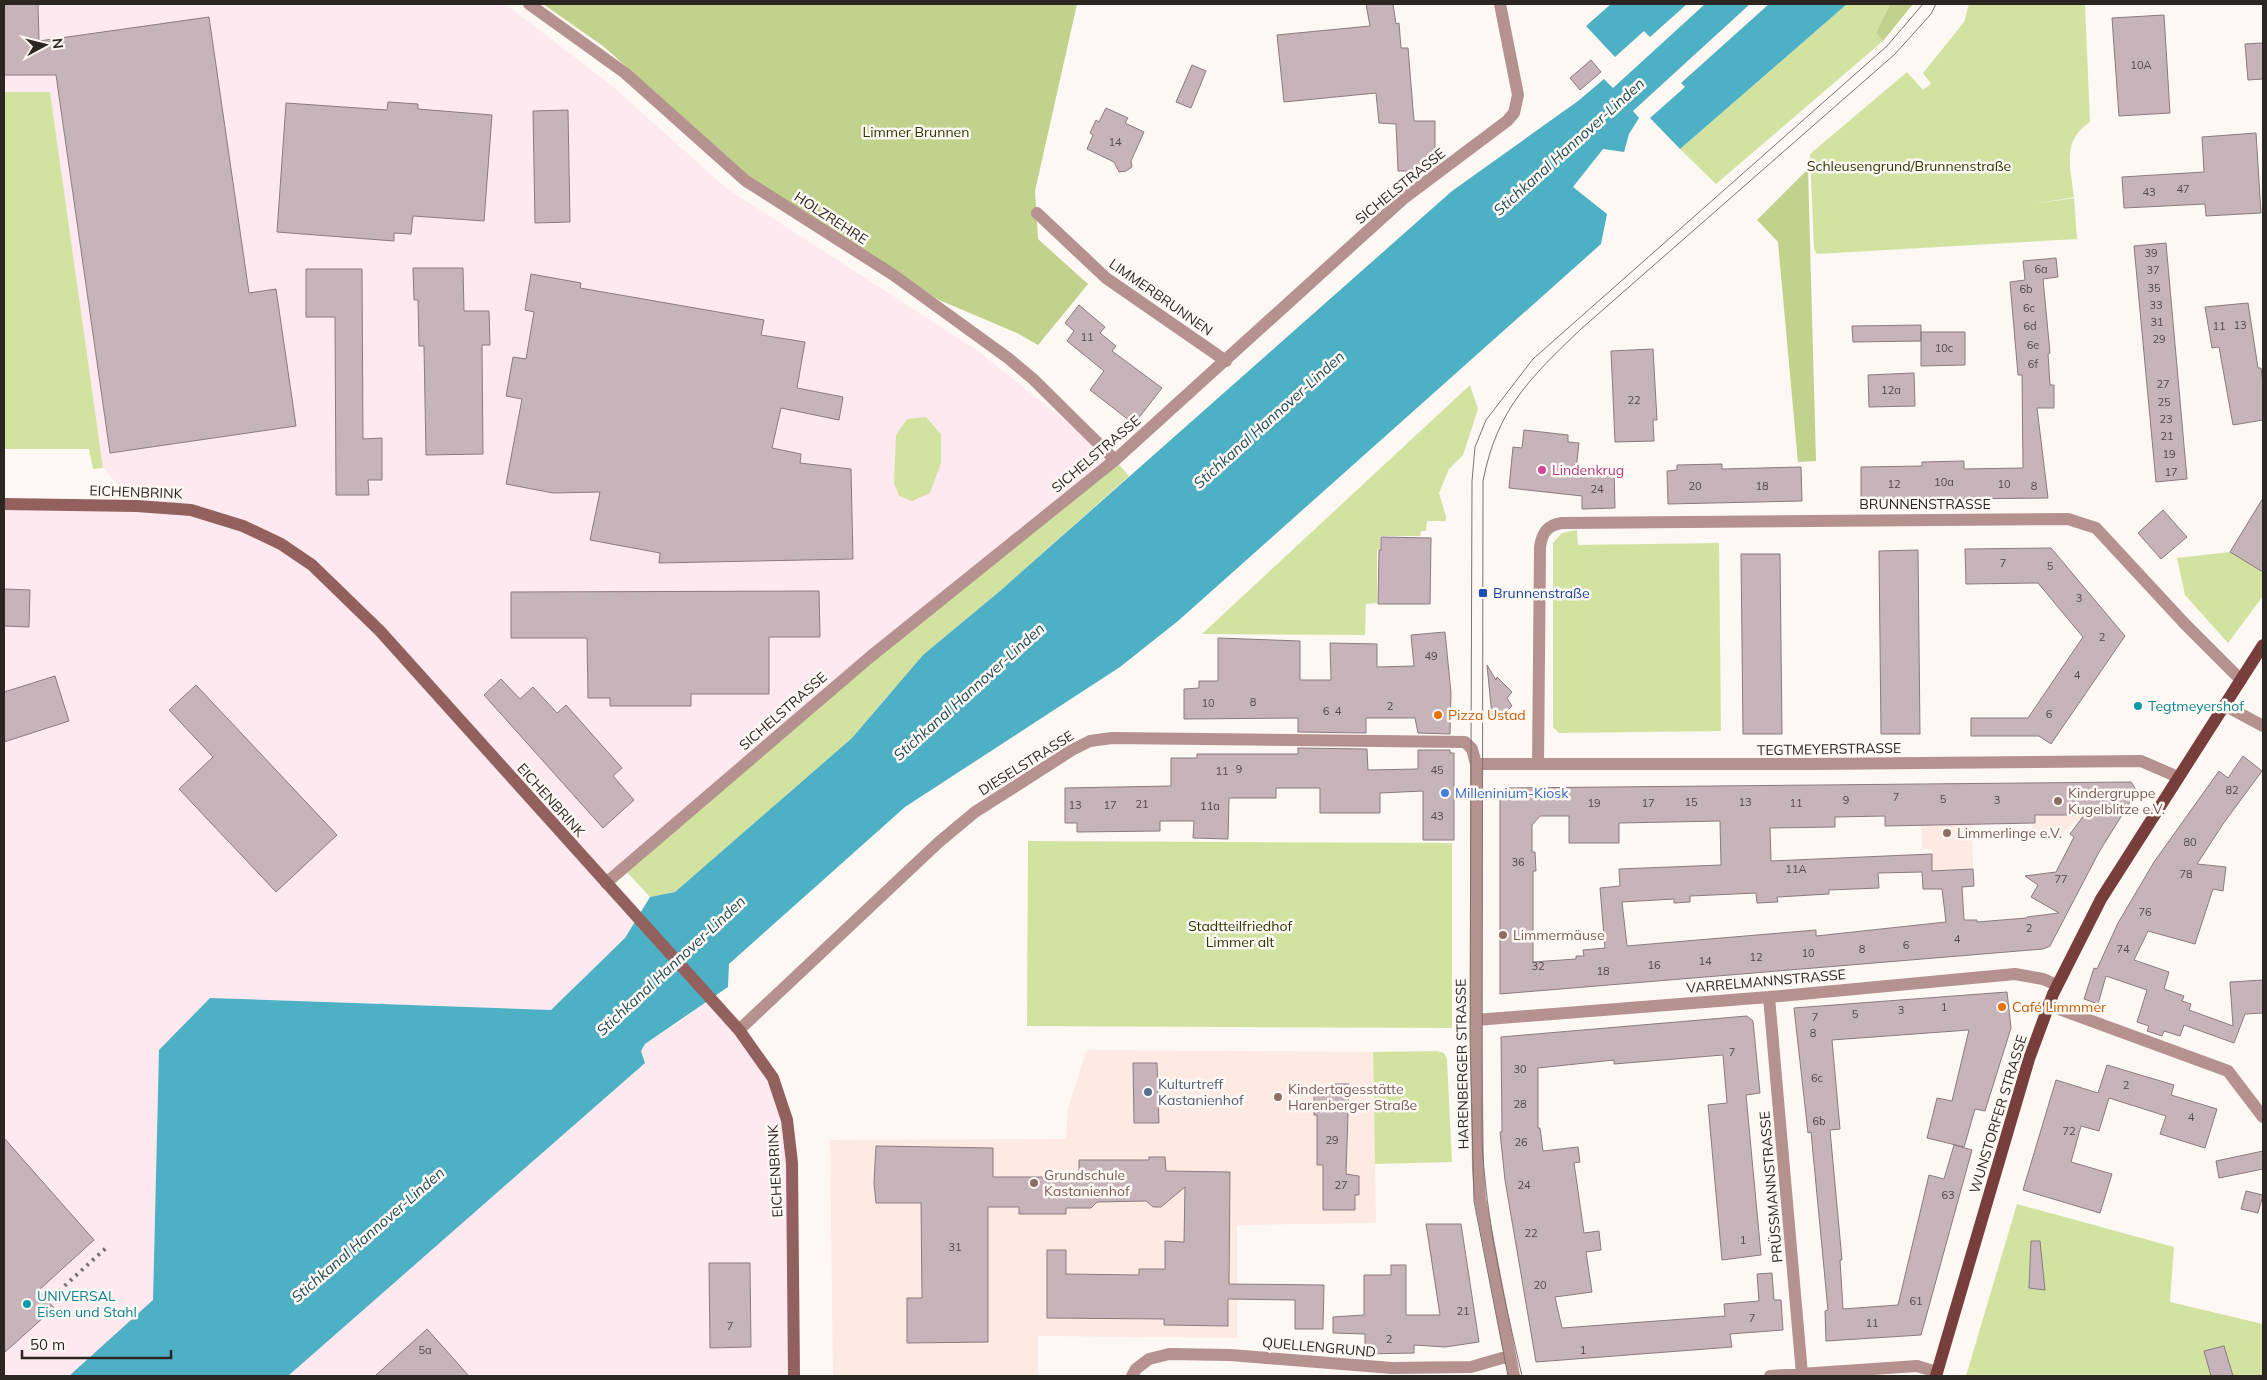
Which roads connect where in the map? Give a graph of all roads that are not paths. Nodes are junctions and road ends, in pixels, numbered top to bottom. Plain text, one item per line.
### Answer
1 (529, 4) edge
2 (1500, 4) edge
3 (1037, 212) dead end
4 (1226, 361) junction
5 (1115, 460) junction
6 (4, 504) edge
7 (2263, 645) edge
8 (2241, 680) junction
9 (2224, 705) junction
10 (2263, 726) edge
11 (1472, 749) joint
12 (1476, 764) junction
13 (1538, 764) junction
14 (2178, 777) junction
15 (606, 883) junction
16 (2057, 985) junction
17 (1770, 997) junction
18 (2048, 1005) junction
19 (1476, 1020) junction
20 (739, 1030) junction
21 (2263, 1117) edge
22 (1509, 1356) junction
23 (1802, 1374) junction
24 (1937, 1374) edge
25 (794, 1376) edge
26 (1132, 1376) edge
27 (1514, 1376) edge
28 (1770, 1376) edge

1 - 5 street, HOLZREHRE
2 - 4 street, SICHELSTRASSE
3 - 4 street, LIMMERBRUNNEN
4 - 5 street, SICHELSTRASSE
5 - 15 street, SICHELSTRASSE
6 - 15 main road, EICHENBRINK
7 - 8 main road, WUNSTORFER STRASSE
8 - 9 main road, WUNSTORFER STRASSE
8 - 13 street, BRUNNENSTRASSE
9 - 10 street
9 - 14 main road, WUNSTORFER STRASSE
11 - 12 street, HARENBERGER STRASSE
11 - 20 street, DIESELSTRASSE
12 - 13 street, TEGTMEYERSTRASSE
12 - 19 street, HARENBERGER STRASSE
13 - 14 street, TEGTMEYERSTRASSE
14 - 16 main road, WUNSTORFER STRASSE
15 - 20 main road, EICHENBRINK
16 - 17 street, VARRELMANNSTRASSE
16 - 18 main road, WUNSTORFER STRASSE
17 - 19 street, VARRELMANNSTRASSE
17 - 23 street, PRÜSSMANNSTRASSE
18 - 21 street
18 - 24 main road, WUNSTORFER STRASSE
19 - 22 street, HARENBERGER STRASSE
20 - 25 main road, EICHENBRINK
22 - 26 street, QUELLENGRUND
22 - 27 street, HARENBERGER STRASSE
23 - 24 street
23 - 28 street

